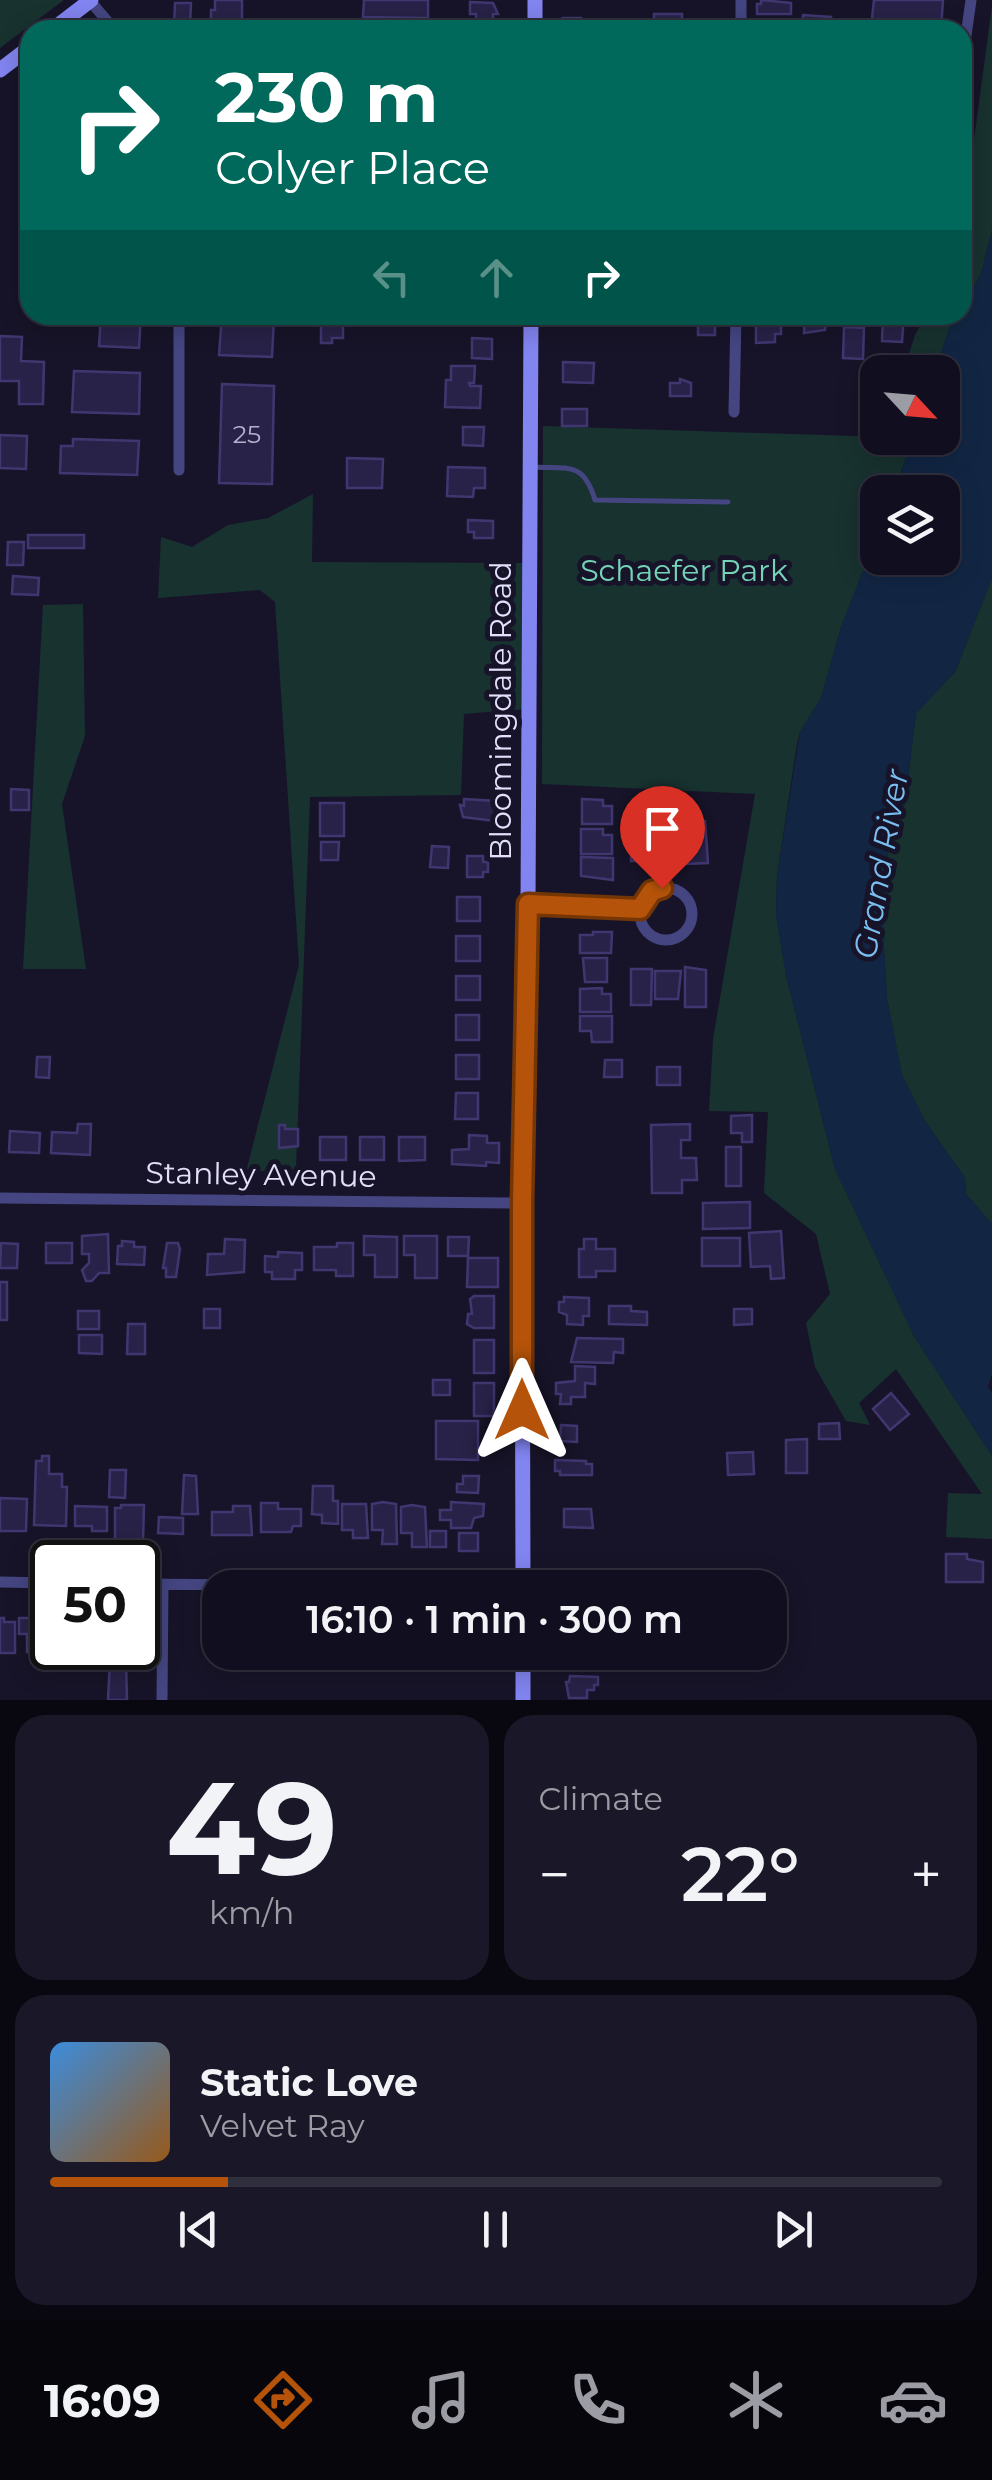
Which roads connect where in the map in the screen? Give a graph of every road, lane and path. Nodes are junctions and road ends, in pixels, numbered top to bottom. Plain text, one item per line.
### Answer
1 (91, 1) edge
2 (65, 20) edge
3 (20, 55) edge
4 (0, 70) edge
5 (178, 325) edge
6 (531, 325) edge
7 (736, 325) edge
8 (734, 412) dead end
9 (530, 467) junction
10 (179, 470) dead end
11 (728, 502) dead end
12 (528, 904) junction
13 (640, 909) junction
14 (0, 1198) edge
15 (522, 1203) junction
16 (523, 1570) edge
17 (0, 1582) edge
18 (30, 1583) edge
19 (163, 1584) joint
20 (202, 1584) edge
21 (523, 1670) edge
22 (162, 1700) edge
23 (523, 1700) edge

1 - 2 main road
3 - 4 main road
5 - 10 street
6 - 9 main road, Bloomingdale Road
7 - 8 street
9 - 11 lane
9 - 12 main road, Bloomingdale Road
12 - 13 street
12 - 15 main road, Bloomingdale Road
13 - 13 street
14 - 15 street, Stanley Avenue
15 - 16 main road, Bloomingdale Road
17 - 18 street
19 - 20 street
19 - 22 street
21 - 23 main road

